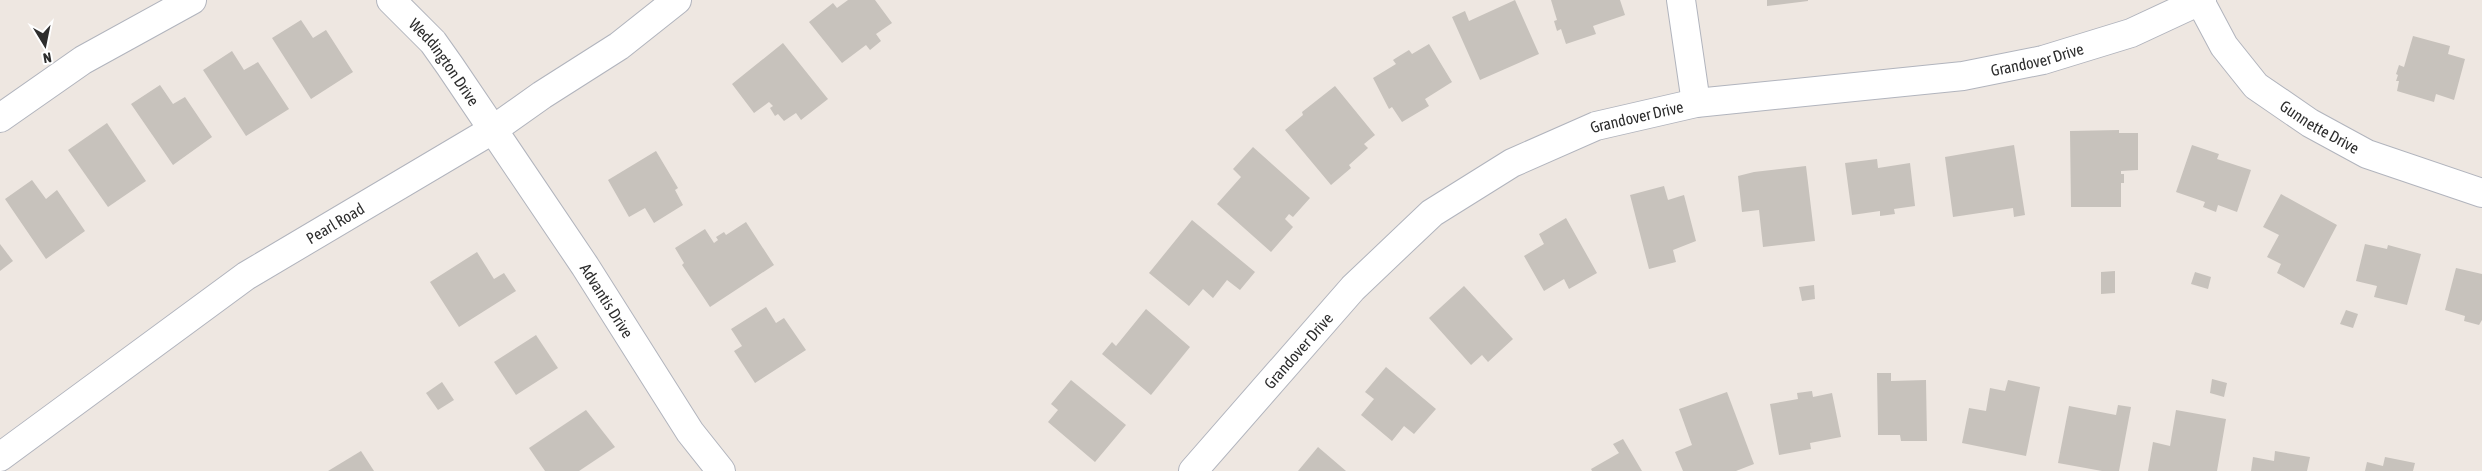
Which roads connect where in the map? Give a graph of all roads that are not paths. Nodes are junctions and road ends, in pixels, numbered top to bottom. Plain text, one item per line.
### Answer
1 (192, 0) edge
2 (391, 0) edge
3 (677, 0) edge
4 (1681, 0) edge
5 (2201, 1) edge
6 (1696, 103) junction
7 (0, 118) edge
8 (494, 130) junction
9 (2482, 193) edge
10 (0, 457) edge
11 (721, 471) edge
12 (1193, 471) edge

1 - 7 street
2 - 8 street, Weddington Drive
3 - 8 street, Pearl Road
4 - 6 street
5 - 6 street, Grandover Drive
5 - 9 street, Gunnette Drive
6 - 12 street, Grandover Drive
8 - 10 street, Pearl Road
8 - 11 street, Advantis Drive

